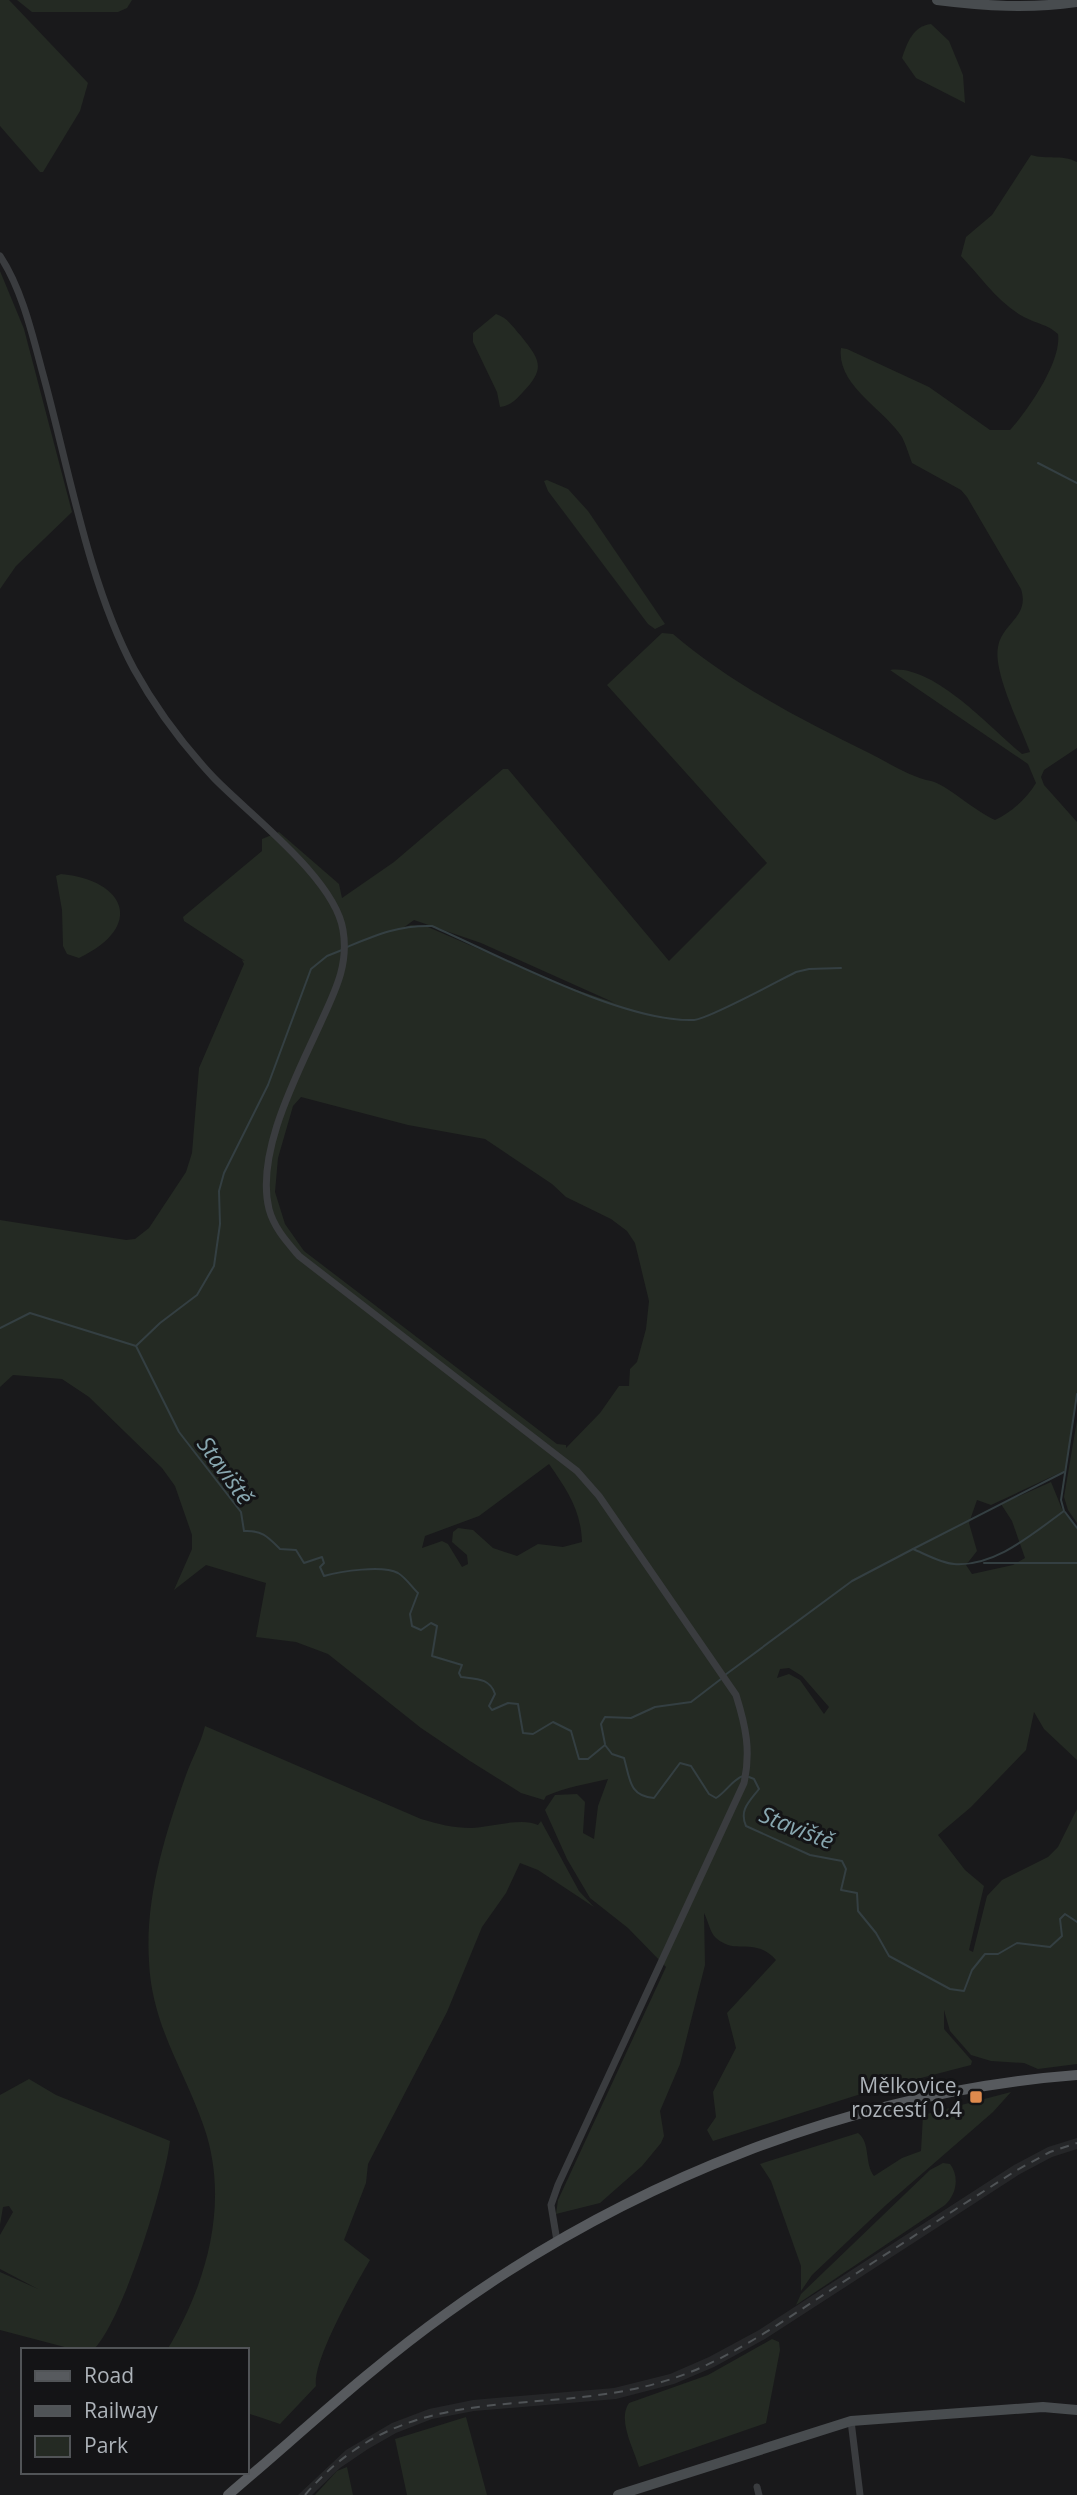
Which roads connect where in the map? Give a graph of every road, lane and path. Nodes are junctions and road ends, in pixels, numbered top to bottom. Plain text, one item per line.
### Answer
1 (937, 0) edge
2 (1077, 2) edge
3 (0, 256) edge
4 (1077, 2075) edge
5 (558, 2241) junction
6 (1077, 2410) edge
7 (851, 2421) junction
8 (228, 2495) edge
9 (618, 2495) edge
10 (860, 2495) edge

1 - 2 street
3 - 5 street
4 - 5 main road
5 - 8 main road
6 - 7 street
7 - 9 street
7 - 10 street

